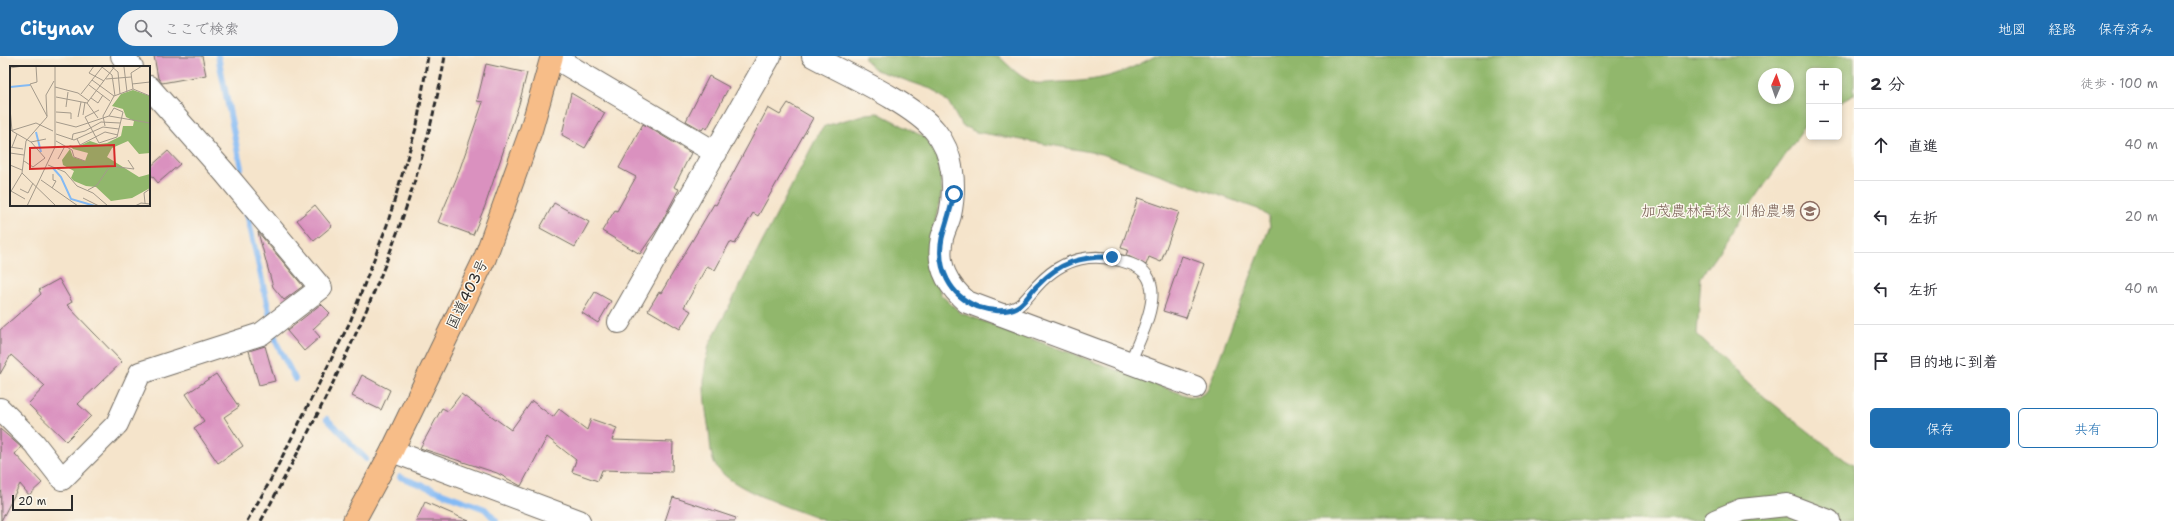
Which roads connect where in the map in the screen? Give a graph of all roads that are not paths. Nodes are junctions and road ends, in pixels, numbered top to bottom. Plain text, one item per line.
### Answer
1 (122, 56) edge
2 (552, 56) edge
3 (770, 56) edge
4 (813, 56) edge
5 (131, 66) edge
6 (150, 88) edge
7 (716, 153) junction
8 (988, 310) junction
9 (618, 322) dead end
10 (1130, 363) junction
11 (1196, 387) dead end
12 (0, 408) edge
13 (392, 451) junction
14 (354, 521) edge
15 (580, 521) edge
16 (1715, 521) edge
17 (1829, 521) edge

1 - 5 street
2 - 7 street
2 - 13 highway, 国道403号
3 - 7 street
4 - 8 street
6 - 12 street
7 - 9 street
8 - 10 street
8 - 10 lane
10 - 11 street
13 - 14 highway, 国道403号
13 - 15 street
16 - 17 street

